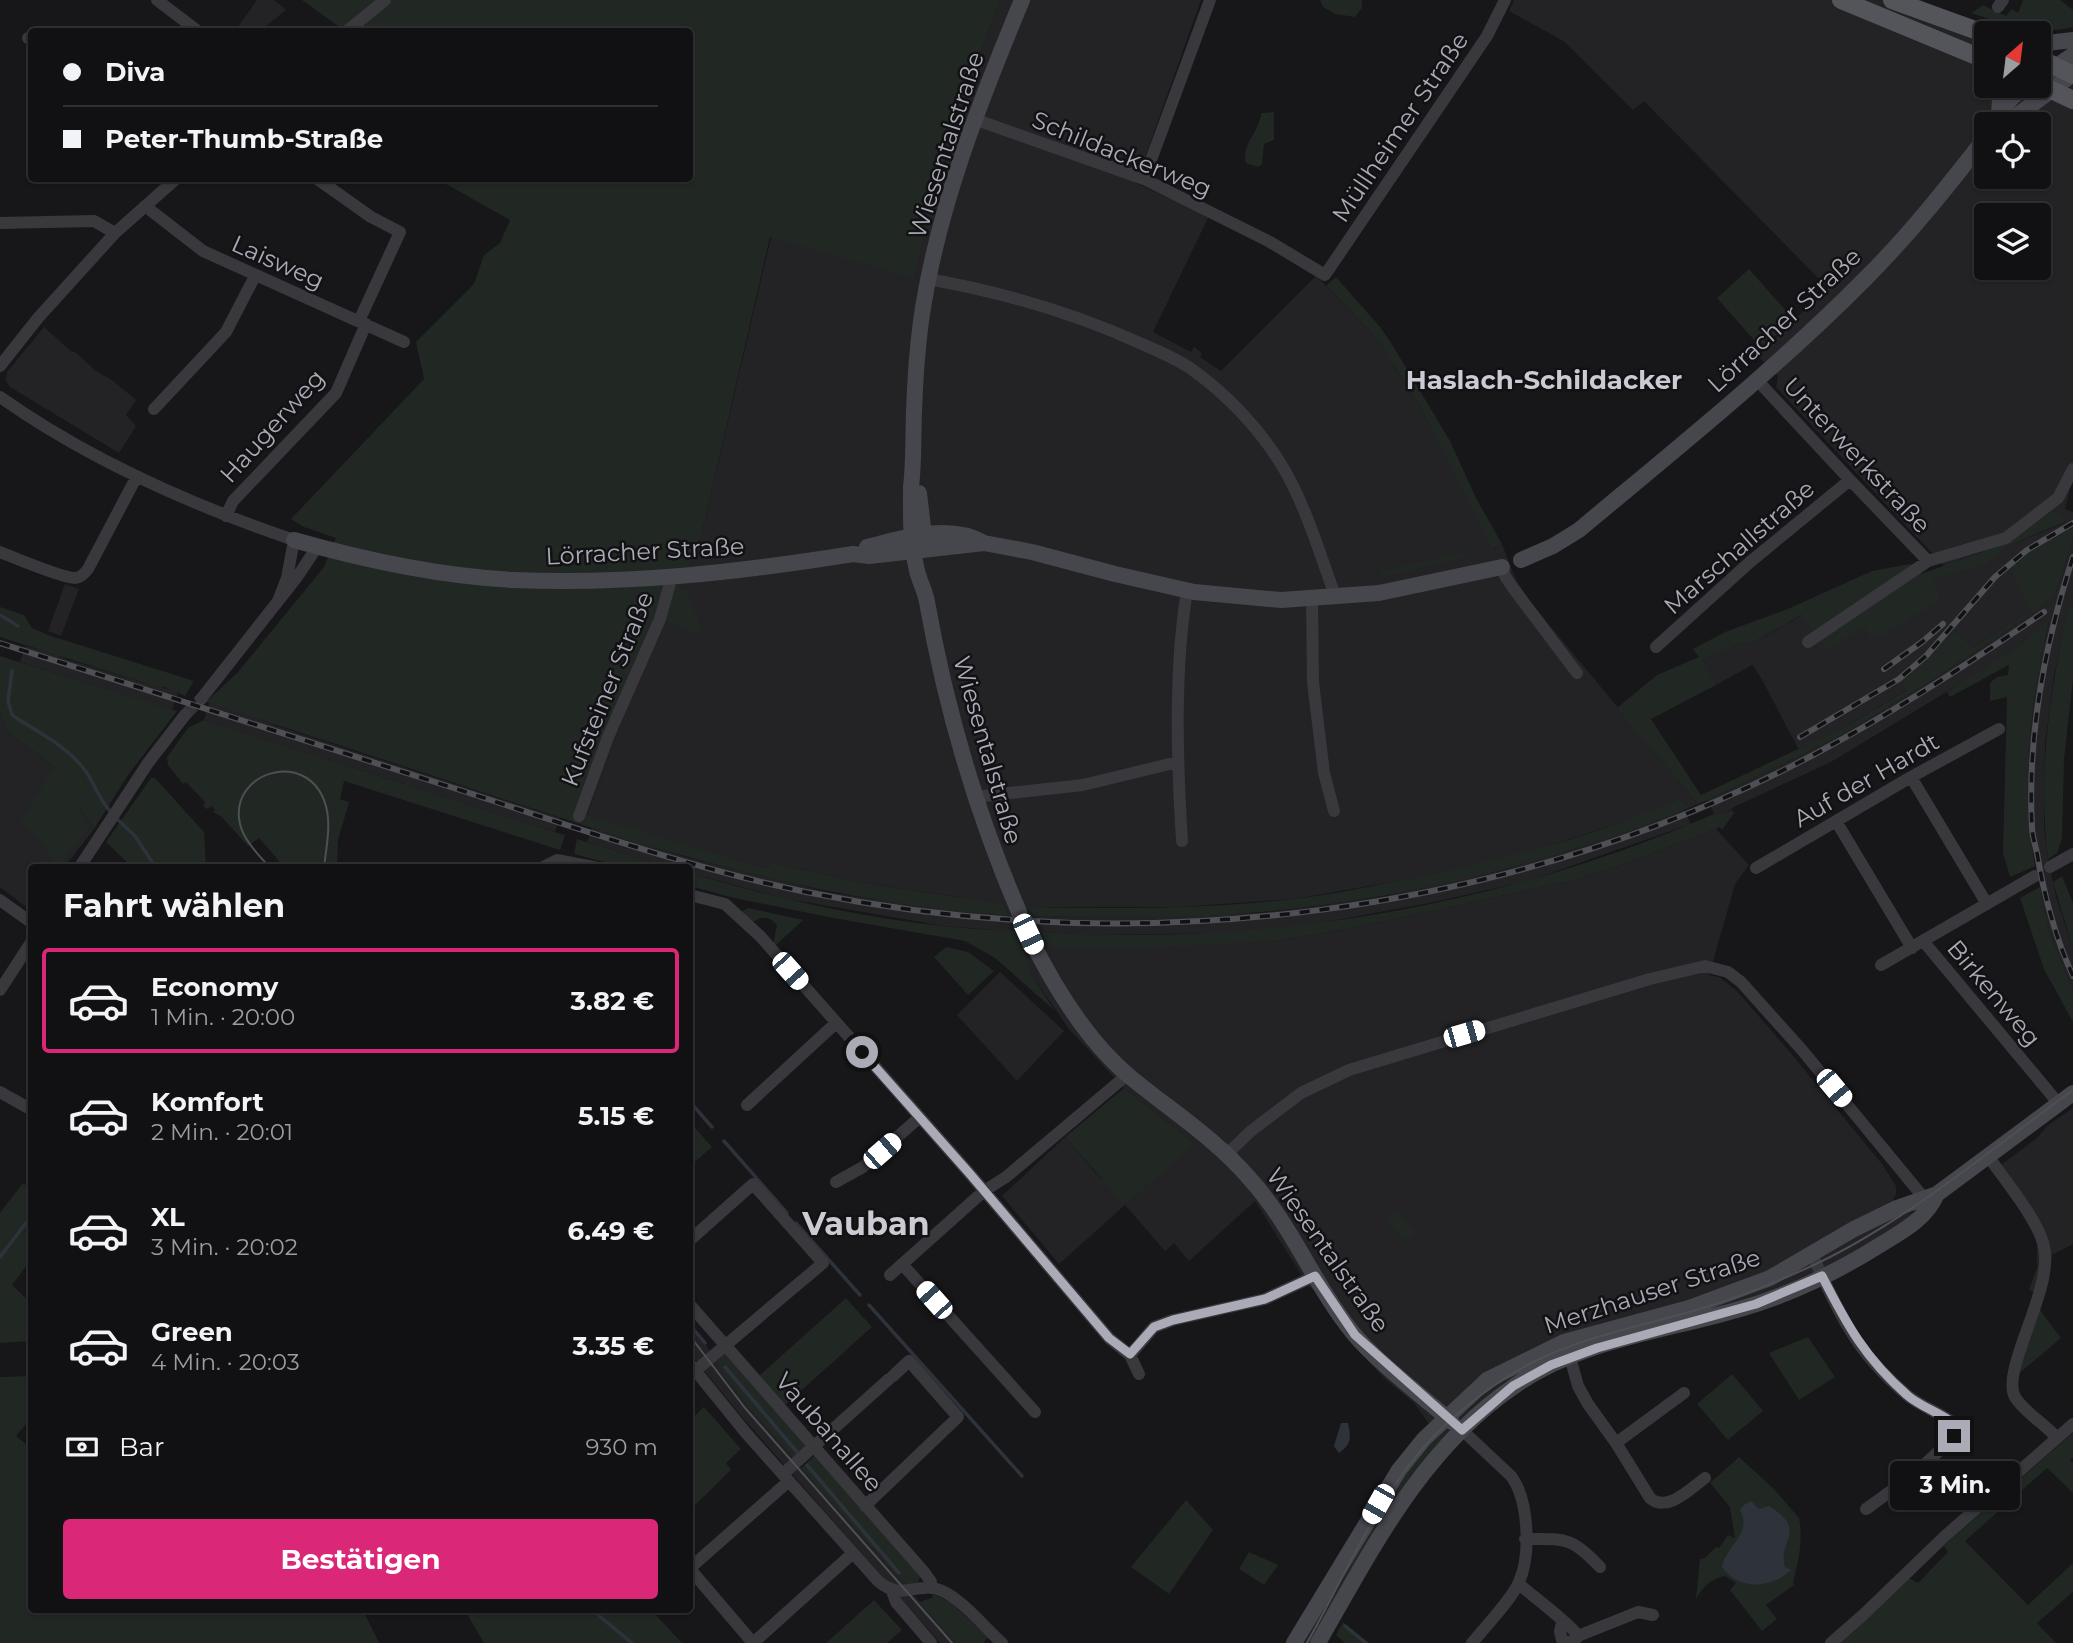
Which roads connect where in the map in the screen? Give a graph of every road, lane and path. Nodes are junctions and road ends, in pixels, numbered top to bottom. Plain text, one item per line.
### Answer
1 (157, 0) edge
2 (385, 0) edge
3 (1022, 0) edge
4 (1210, 0) edge
5 (1505, 0) edge
6 (1841, 0) edge
7 (1892, 0) edge
8 (192, 28) edge
9 (351, 28) edge
10 (1974, 30) edge
11 (2073, 40) edge
12 (2051, 43) edge
13 (1974, 55) edge
14 (2073, 55) edge
15 (2051, 64) edge
16 (2069, 73) edge
17 (2051, 81) edge
18 (2051, 88) edge
19 (2026, 98) edge
20 (2073, 100) edge
21 (2009, 112) edge
22 (974, 119) junction
23 (1974, 152) edge
24 (1144, 179) junction
25 (172, 182) edge
26 (322, 182) edge
27 (145, 206) junction
28 (0, 223) edge
29 (115, 233) junction
30 (255, 275) junction
31 (1325, 275) joint
32 (928, 279) junction
33 (363, 323) junction
34 (404, 342) dead end
35 (0, 366) edge
36 (1756, 379) junction
37 (0, 397) edge
38 (154, 409) dead end
39 (2073, 468) edge
40 (137, 476) junction
41 (1850, 480) junction
42 (226, 516) junction
43 (294, 540) junction
44 (919, 543) junction
45 (317, 547) junction
46 (0, 552) edge
47 (1521, 560) dead end
48 (1928, 561) junction
49 (1502, 567) joint
50 (673, 576) junction
51 (1187, 590) junction
52 (1336, 597) junction
53 (1312, 600) junction
54 (278, 601) junction
55 (1808, 642) dead end
56 (1656, 647) dead end
57 (1577, 673) dead end
58 (201, 699) tunnel mouth
59 (185, 715) tunnel mouth
60 (1998, 729) dead end
61 (1178, 762) junction
62 (1911, 777) junction
63 (974, 797) junction
64 (1334, 811) dead end
65 (579, 816) dead end
66 (1836, 821) junction
67 (1182, 841) dead end
68 (2073, 854) edge
69 (82, 864) edge
70 (549, 864) edge
71 (577, 864) edge
72 (2050, 867) dead end
73 (1756, 868) dead end
74 (2035, 876) dead end
75 (693, 896) edge
76 (0, 900) edge
77 (1987, 904) junction
78 (1019, 912) dead end
79 (28, 920) edge
80 (1028, 934) dead end
81 (1918, 945) junction
82 (28, 948) edge
83 (1881, 965) dead end
84 (0, 990) edge
85 (836, 1023) junction
86 (1127, 1075) junction
87 (0, 1092) edge
88 (2073, 1093) edge
89 (2059, 1104) junction
90 (747, 1105) dead end
91 (28, 1108) edge
92 (920, 1117) junction
93 (1228, 1153) junction
94 (1988, 1156) junction
95 (836, 1182) dead end
96 (984, 1191) junction
97 (1932, 1197) junction
98 (693, 1237) edge
99 (1811, 1253) junction
100 (902, 1264) junction
101 (890, 1275) dead end
102 (1315, 1276) junction
103 (1822, 1276) junction
104 (693, 1308) edge
105 (726, 1346) junction
106 (1130, 1354) junction
107 (1570, 1357) junction
108 (693, 1369) edge
109 (693, 1371) edge
110 (1139, 1374) dead end
111 (1684, 1393) dead end
112 (1034, 1412) dead end
113 (1453, 1423) junction
114 (2073, 1424) edge
115 (2057, 1438) junction
116 (1616, 1443) junction
117 (814, 1447) junction
118 (786, 1478) junction
119 (1705, 1478) dead end
120 (865, 1506) junction
121 (1866, 1509) dead end
122 (1525, 1539) junction
123 (853, 1553) junction
124 (693, 1565) edge
125 (1600, 1567) dead end
126 (693, 1572) edge
127 (1519, 1584) junction
128 (932, 1588) junction
129 (892, 1591) junction
130 (1653, 1615) dead end
131 (1298, 1640) edge
132 (931, 1643) edge
133 (1002, 1643) edge
134 (1318, 1643) edge
135 (1472, 1643) edge
136 (1831, 1643) edge

1 - 8 street
2 - 9 street
3 - 22 main road, Wiesentalstraße
4 - 24 street
5 - 31 street, Müllheimer Straße
6 - 13 main road
7 - 10 main road
11 - 12 main road
14 - 16 main road
15 - 16 main road
16 - 17 main road
18 - 20 main road
19 - 21 main road
22 - 24 street, Schildackerweg
22 - 32 main road, Wiesentalstraße
23 - 36 main road, Lörracher Straße
24 - 31 street, Schildackerweg
25 - 27 street
26 - 33 street, Haugerweg
27 - 29 street
27 - 30 street, Laisweg
28 - 29 street
29 - 35 street
30 - 33 street, Laisweg
30 - 38 street
32 - 44 main road, Wiesentalstraße
32 - 52 street
33 - 34 street, Laisweg
33 - 42 street, Haugerweg
36 - 41 street, Unterwerkstraße
36 - 47 main road, Lörracher Straße
37 - 40 street
39 - 48 street, Unterwerkstraße
40 - 42 street
40 - 46 street
41 - 48 street, Unterwerkstraße
41 - 56 street, Marschallstraße
42 - 43 street
43 - 45 main road, Lörracher Straße
43 - 54 street
44 - 50 main road, Lörracher Straße
44 - 51 main road, Lörracher Straße
44 - 63 main road, Wiesentalstraße
45 - 50 main road, Lörracher Straße
45 - 54 street
48 - 55 street, Unterwerkstraße
49 - 52 main road, Lörracher Straße
49 - 57 street
50 - 65 street, Kufsteiner Straße
51 - 53 main road, Lörracher Straße
51 - 61 street
52 - 53 main road, Lörracher Straße
53 - 64 street
54 - 58 street
59 - 69 street
60 - 62 street, Auf der Hardt
61 - 63 street
61 - 67 street
62 - 66 street, Auf der Hardt
62 - 77 street
63 - 78 main road, Wiesentalstraße
66 - 73 street, Auf der Hardt
66 - 81 street, Birkenweg
68 - 72 street
70 - 71 street
74 - 77 street
75 - 85 street
76 - 79 street
77 - 81 street
80 - 86 main road, Wiesentalstraße
81 - 83 street
81 - 89 street, Birkenweg
82 - 84 street
85 - 90 street
85 - 92 street
86 - 93 main road, Wiesentalstraße
86 - 96 street
87 - 91 street
88 - 89 main road, Merzhauser Straße
89 - 94 main road, Merzhauser Straße
92 - 95 street
92 - 96 street
93 - 97 street
93 - 102 main road, Wiesentalstraße
94 - 97 main road, Merzhauser Straße
94 - 115 street
96 - 100 street
96 - 106 street
97 - 99 main road, Merzhauser Straße
97 - 103 main road, Merzhauser Straße
98 - 105 street
99 - 103 street
99 - 113 main road, Merzhauser Straße
100 - 101 street
100 - 112 street
102 - 106 street
102 - 113 main road, Wiesentalstraße
103 - 107 main road, Merzhauser Straße
103 - 121 street
104 - 105 street, Vaubanallee
105 - 108 street
105 - 117 street, Vaubanallee
106 - 110 street
107 - 113 main road, Merzhauser Straße
107 - 116 street, Merzhauser Straße
109 - 118 street
111 - 116 street
113 - 122 street
113 - 131 main road, Merzhauser Straße
113 - 134 main road, Merzhauser Straße
114 - 115 street
115 - 136 street
116 - 119 street, Merzhauser Straße
117 - 118 street
117 - 120 street, Vaubanallee
117 - 120 street
118 - 123 street
118 - 124 street
120 - 128 street, Vaubanallee
122 - 125 street
122 - 127 street
123 - 126 street
123 - 129 street
127 - 130 street
127 - 135 street
128 - 129 street
128 - 133 street, Vaubanallee
129 - 132 street

